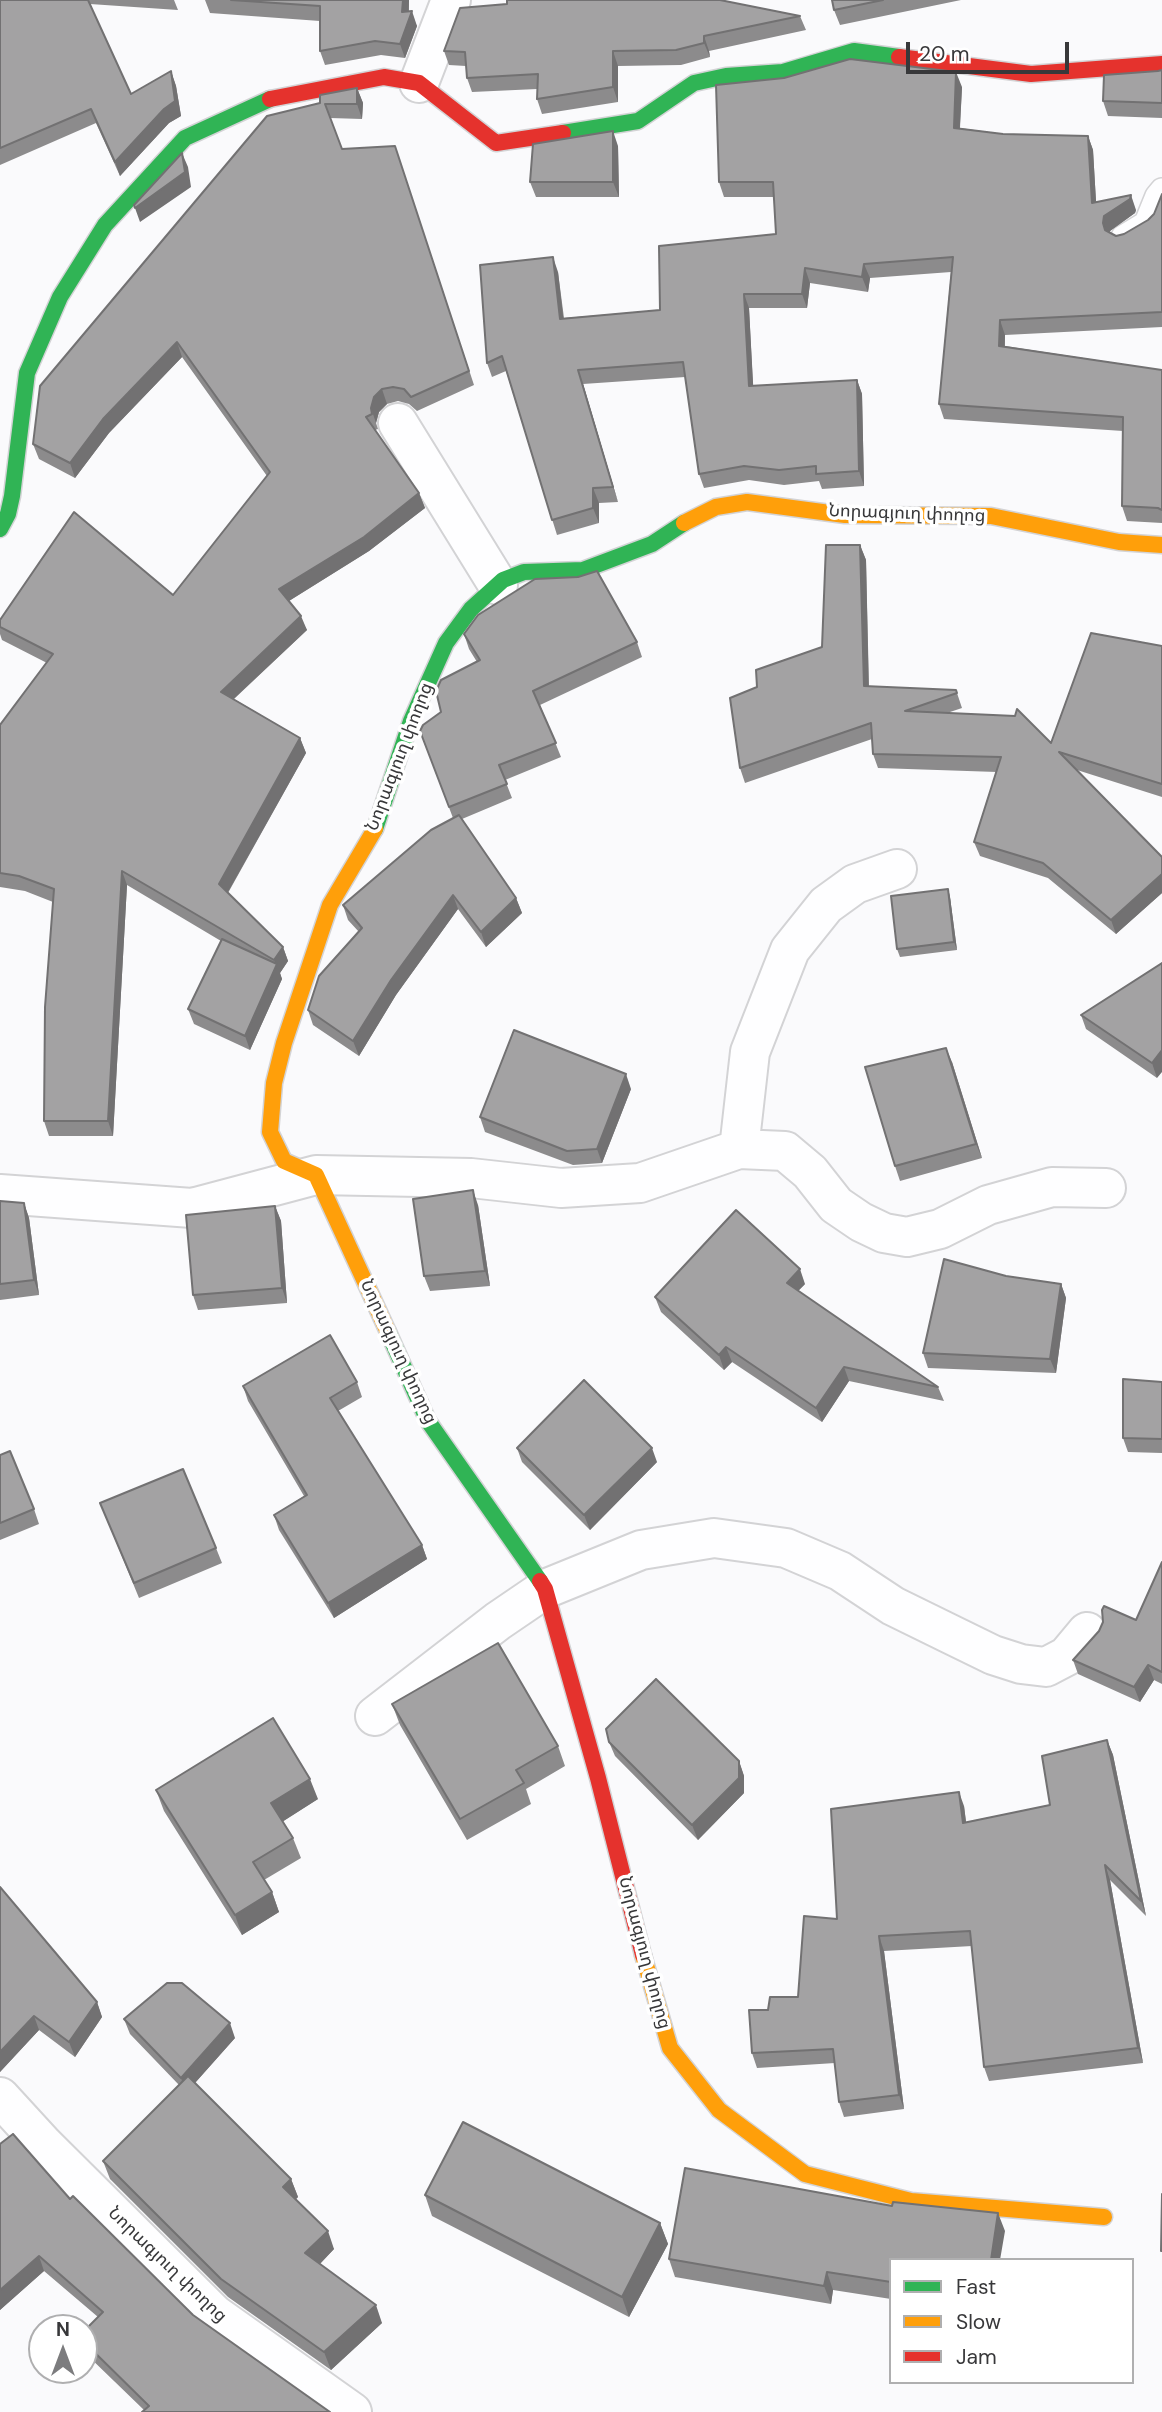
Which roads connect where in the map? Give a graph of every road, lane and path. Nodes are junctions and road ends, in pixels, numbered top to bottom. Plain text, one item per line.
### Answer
1 (451, 0) edge
2 (1162, 64) edge
3 (419, 83) junction
4 (1162, 190) edge
5 (1122, 237) edge
6 (398, 423) dead end
7 (0, 529) edge
8 (1162, 545) edge
9 (498, 585) junction
10 (897, 869) dead end
11 (740, 1149) junction
12 (316, 1175) junction
13 (1106, 1188) dead end
14 (0, 1194) edge
15 (545, 1588) junction
16 (1087, 1632) dead end
17 (375, 1716) dead end
18 (0, 2097) edge
19 (1104, 2217) dead end
20 (352, 2412) edge

1 - 3 street
2 - 3 street
3 - 7 street
4 - 5 lane
6 - 9 street
8 - 9 street, Նորագյուղ փողոց
9 - 12 street, Նորագյուղ փողոց
10 - 11 street
11 - 12 street, Նորագյուղ փողոց
11 - 13 street, Նորագյուղ փողոց
12 - 14 street, Նորագյուղ փողոց
12 - 15 street, Նորագյուղ փողոց
15 - 16 street
15 - 17 street
15 - 19 street, Նորագյուղ փողոց
18 - 20 street, Նորագյուղ փողոց

